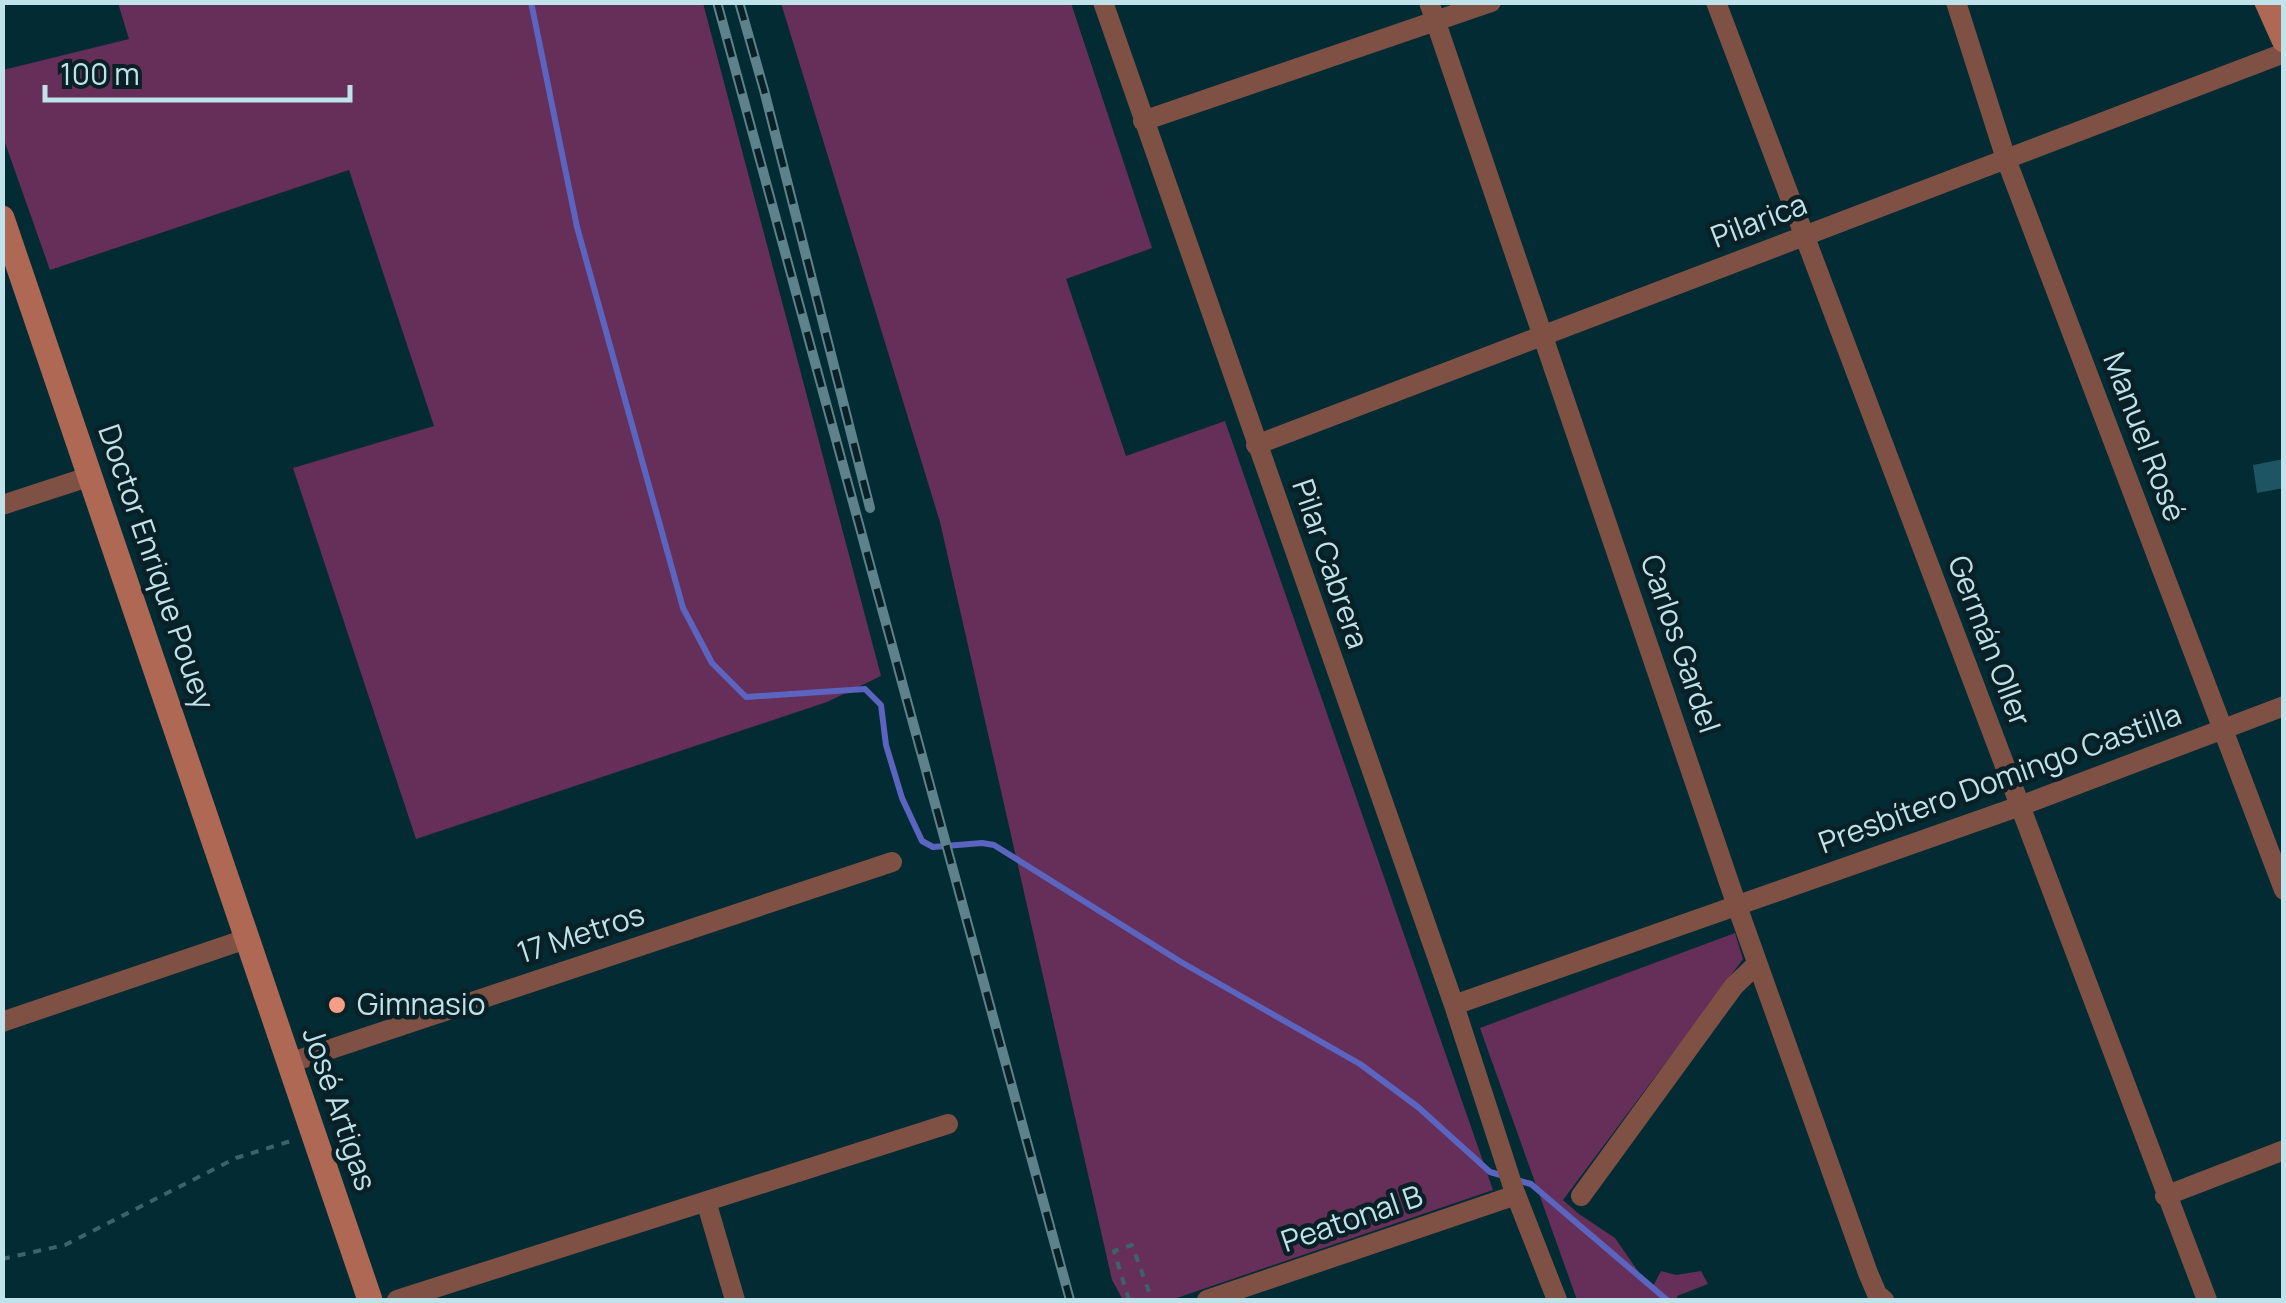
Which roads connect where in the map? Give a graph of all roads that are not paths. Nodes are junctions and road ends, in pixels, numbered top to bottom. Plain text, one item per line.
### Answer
1 (1102, 2) edge
2 (1491, 2) edge
3 (1716, 2) edge
4 (1956, 2) edge
5 (2267, 2) edge
6 (1432, 12) edge
7 (2284, 40) edge
8 (2284, 53) edge
9 (1143, 121) junction
10 (2006, 159) junction
11 (2, 218) edge
12 (1803, 237) junction
13 (1544, 334) junction
14 (1256, 445) junction
15 (91, 476) junction
16 (2, 506) edge
17 (2284, 706) edge
18 (2223, 730) junction
19 (2020, 806) junction
20 (892, 862) dead end
21 (2284, 890) edge
22 (1737, 906) junction
23 (248, 938) junction
24 (1758, 964) junction
25 (1454, 1005) junction
26 (2, 1022) edge
27 (289, 1063) junction
28 (948, 1124) dead end
29 (2284, 1150) edge
30 (1515, 1193) junction
31 (1581, 1196) dead end
32 (2165, 1196) junction
33 (706, 1201) junction
34 (1552, 1299) edge
35 (370, 1300) edge
36 (397, 1300) edge
37 (735, 1300) edge
38 (1206, 1300) edge
39 (1884, 1300) edge
40 (2207, 1300) edge

1 - 9 street, Pilar Cabrera
2 - 6 street
3 - 12 street, Germán Oller
4 - 10 street, Manuel Rosé
5 - 7 street
6 - 9 street
6 - 13 street, Carlos Gardel
8 - 10 street, Pilarica
9 - 14 street, Pilar Cabrera
10 - 12 street, Pilarica
10 - 18 street, Manuel Rosé
11 - 15 street, Doctor Enrique Pouey
12 - 13 street, Pilarica
12 - 19 street, Germán Oller
13 - 14 street, Pilarica
13 - 22 street, Carlos Gardel
14 - 25 street, Pilar Cabrera
15 - 16 street
15 - 23 street, Doctor Enrique Pouey
17 - 18 street, Presbítero Domingo Castilla
18 - 19 street, Presbítero Domingo Castilla
18 - 21 street, Manuel Rosé
19 - 22 street, Presbítero Domingo Castilla
19 - 32 street, Germán Oller
20 - 27 street, 17 Metros
22 - 24 street, Carlos Gardel
22 - 25 street, Presbítero Domingo Castilla
23 - 26 street
23 - 27 street, José Artigas
24 - 31 street
24 - 39 street, Carlos Gardel
25 - 30 street, Pilar Cabrera
27 - 35 street, José Artigas
28 - 33 street
29 - 32 street
30 - 34 street, Pilar Cabrera
30 - 38 street, Peatonal B
32 - 40 street, Germán Oller
33 - 36 street
33 - 37 street

